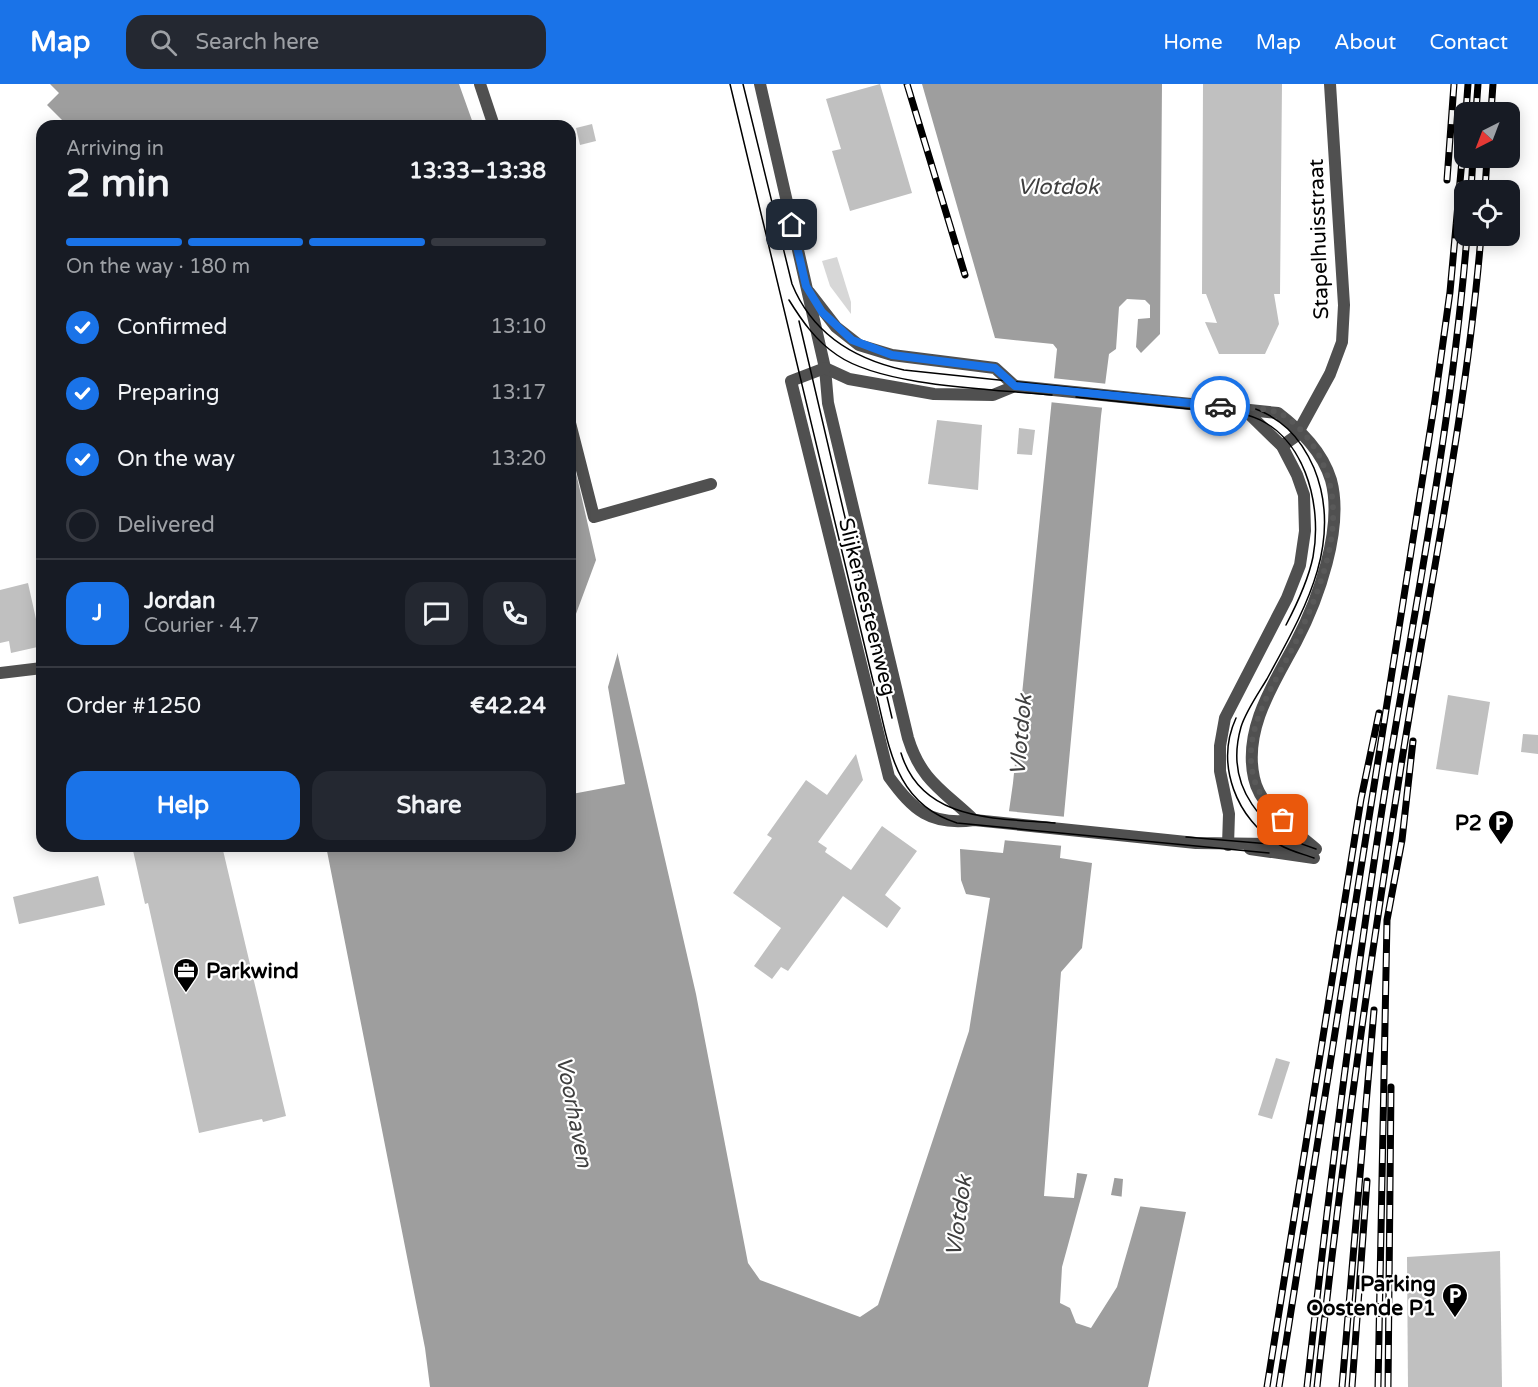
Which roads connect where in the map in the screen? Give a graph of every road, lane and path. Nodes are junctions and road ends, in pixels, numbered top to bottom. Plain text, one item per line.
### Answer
1 (480, 84) edge
2 (760, 84) edge
3 (1330, 84) edge
4 (492, 120) edge
5 (806, 286) junction
6 (825, 368) junction
7 (1015, 386) junction
8 (1245, 410) junction
9 (1300, 429) junction
10 (576, 446) edge
11 (1282, 446) junction
12 (711, 484) dead end
13 (36, 669) edge
14 (0, 673) edge
15 (975, 820) junction
16 (1228, 845) junction

1 - 4 street
2 - 5 street, Slijkensesteenweg
3 - 9 street, Stapelhuisstraat
5 - 6 street, Slijkensesteenweg
5 - 7 street
6 - 7 street
6 - 15 street, Slijkensesteenweg
6 - 15 street, Slijkensesteenweg
7 - 8 street
8 - 9 street
8 - 11 street
9 - 11 street, Stapelhuisstraat
9 - 16 street, Slijkensesteenweg
10 - 12 street
11 - 16 street
13 - 14 street
15 - 16 street, Slijkensesteenweg

